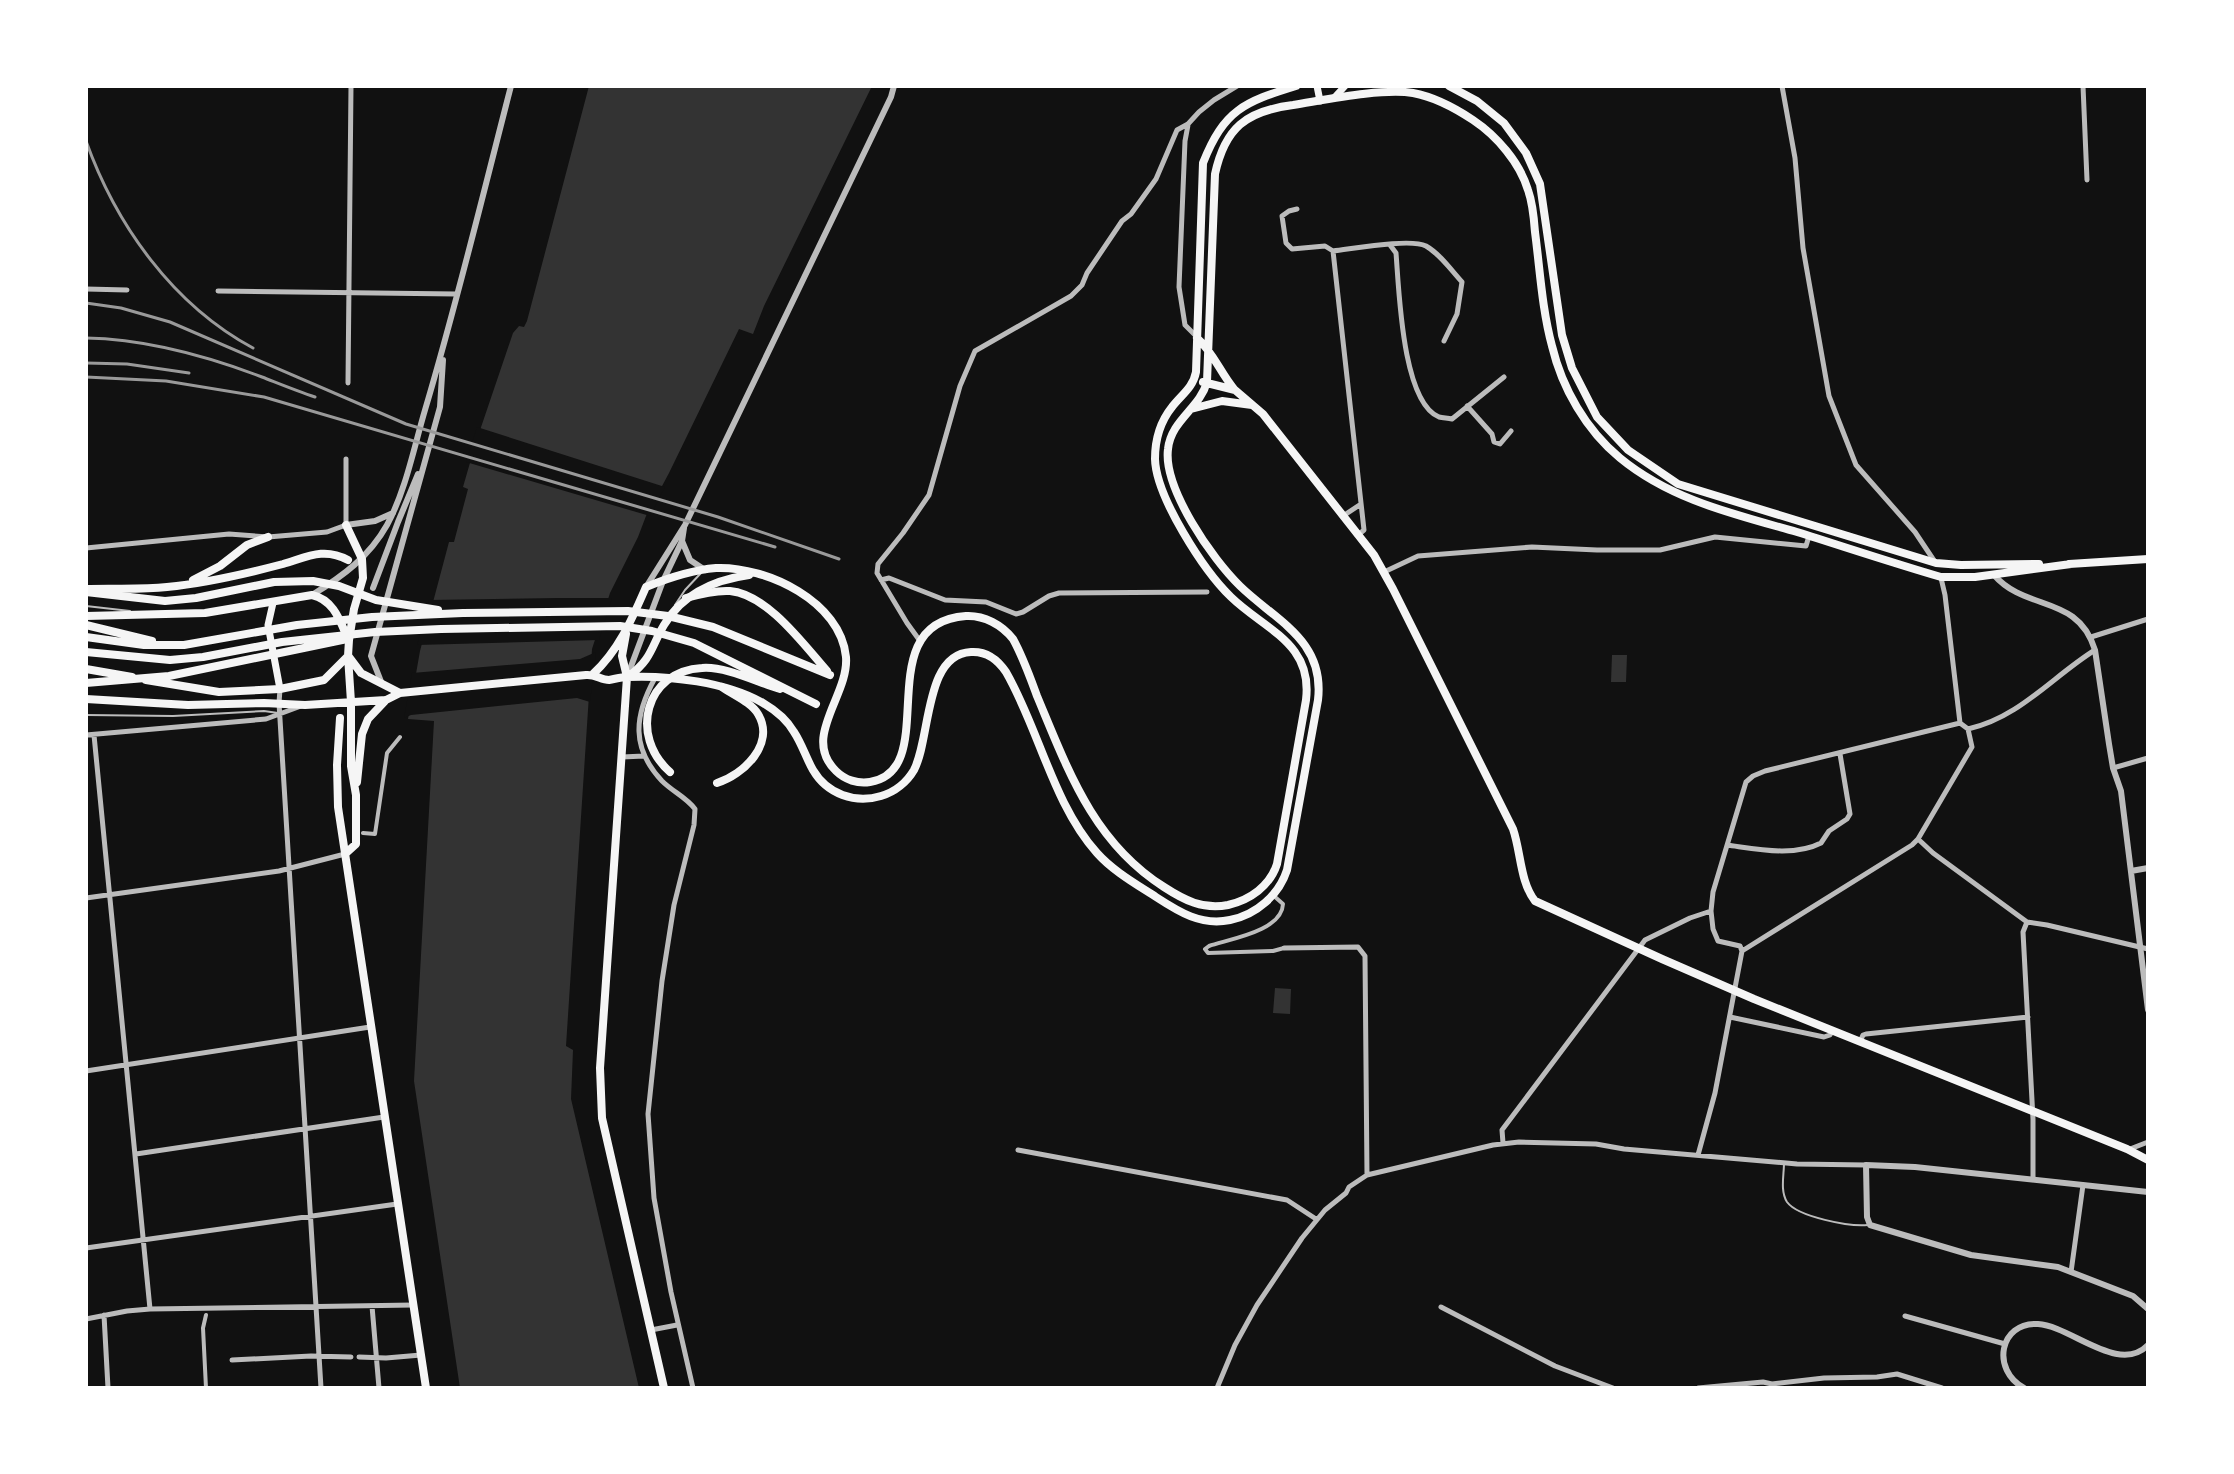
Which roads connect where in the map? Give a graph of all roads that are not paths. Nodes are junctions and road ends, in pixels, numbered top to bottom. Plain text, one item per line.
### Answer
1 (351, 86) edge
2 (511, 86) edge
3 (894, 86) edge
4 (1237, 86) edge
5 (1296, 86) edge
6 (1317, 86) edge
7 (1345, 86) edge
8 (1449, 86) edge
9 (1782, 86) edge
10 (2083, 86) edge
11 (1332, 100) junction
12 (1320, 101) junction
13 (1188, 124) junction
14 (2087, 180) dead end
15 (1297, 209) dead end
16 (1389, 244) junction
17 (1333, 251) junction
18 (86, 289) edge
19 (127, 290) dead end
20 (218, 291) dead end
21 (349, 292) junction
22 (456, 294) junction
23 (1197, 338) junction
24 (1444, 341) dead end
25 (444, 348) junction
26 (1210, 349) junction
27 (1504, 377) dead end
28 (1194, 381) junction
29 (348, 383) dead end
30 (1206, 387) junction
31 (1235, 390) junction
32 (1222, 401) junction
33 (1253, 405) junction
34 (1467, 406) junction
35 (1190, 410) junction
36 (1511, 431) dead end
37 (428, 452) junction
38 (346, 459) dead end
39 (1361, 504) junction
40 (393, 513) junction
41 (1343, 516) junction
42 (346, 525) junction
43 (685, 525) junction
44 (1358, 535) junction
45 (1809, 536) junction
46 (268, 537) junction
47 (682, 541) junction
48 (86, 548) edge
49 (362, 559) junction
50 (2148, 559) edge
51 (348, 560) dead end
52 (1936, 563) junction
53 (1997, 564) junction
54 (2071, 564) junction
55 (705, 570) junction
56 (1384, 572) junction
57 (758, 573) junction
58 (1994, 575) junction
59 (1941, 577) junction
60 (881, 580) junction
61 (663, 581) junction
62 (181, 585) junction
63 (646, 587) junction
64 (373, 588) dead end
65 (86, 590) edge
66 (1207, 592) dead end
67 (312, 595) junction
68 (686, 598) junction
69 (273, 603) junction
70 (86, 606) edge
71 (463, 613) junction
72 (671, 614) junction
73 (159, 615) junction
74 (86, 616) edge
75 (2148, 619) edge
76 (86, 625) edge
77 (627, 630) junction
78 (375, 632) junction
79 (86, 637) edge
80 (2091, 637) junction
81 (349, 640) junction
82 (920, 641) junction
83 (169, 646) junction
84 (2095, 650) junction
85 (86, 652) edge
86 (348, 656) junction
87 (86, 669) edge
88 (593, 674) junction
89 (627, 677) junction
90 (655, 677) junction
91 (86, 683) edge
92 (382, 684) junction
93 (722, 687) junction
94 (280, 689) junction
95 (400, 693) junction
96 (803, 696) junction
97 (86, 699) edge
98 (386, 700) junction
99 (351, 702) junction
100 (816, 704) dead end
101 (305, 705) junction
102 (279, 708) junction
103 (86, 715) edge
104 (340, 718) dead end
105 (1960, 723) junction
106 (1968, 729) junction
107 (86, 735) edge
108 (94, 735) junction
109 (400, 737) dead end
110 (1840, 754) junction
111 (644, 756) junction
112 (622, 757) junction
113 (2148, 758) edge
114 (2113, 768) junction
115 (670, 772) dead end
116 (717, 783) dead end
117 (356, 795) junction
118 (363, 833) dead end
119 (1918, 839) junction
120 (1727, 845) junction
121 (345, 854) junction
122 (288, 868) junction
123 (2148, 868) edge
124 (2131, 871) junction
125 (110, 894) junction
126 (1273, 895) junction
127 (86, 898) edge
128 (1711, 911) junction
129 (2027, 922) junction
130 (2139, 947) junction
131 (1284, 948) joint
132 (1637, 948) junction
133 (1745, 949) junction
134 (2148, 949) edge
135 (1736, 990) junction
136 (2148, 1010) edge
137 (1730, 1017) junction
138 (2028, 1017) junction
139 (370, 1027) junction
140 (1832, 1031) junction
141 (299, 1039) junction
142 (1860, 1042) junction
143 (127, 1065) junction
144 (86, 1071) edge
145 (2032, 1111) junction
146 (384, 1117) junction
147 (304, 1128) junction
148 (2148, 1142) edge
149 (1503, 1143) junction
150 (2127, 1149) junction
151 (1018, 1150) dead end
152 (136, 1154) junction
153 (1698, 1155) junction
154 (2148, 1160) edge
155 (1784, 1162) junction
156 (1866, 1165) junction
157 (1367, 1175) junction
158 (2033, 1178) junction
159 (2083, 1185) junction
160 (2148, 1186) edge
161 (2137, 1190) junction
162 (2148, 1192) edge
163 (397, 1204) junction
164 (310, 1216) junction
165 (1316, 1219) junction
166 (1870, 1225) junction
167 (143, 1240) junction
168 (86, 1248) edge
169 (2071, 1272) junction
170 (414, 1305) junction
171 (372, 1306) junction
172 (316, 1307) junction
173 (1441, 1307) dead end
174 (150, 1309) junction
175 (2148, 1309) edge
176 (104, 1315) junction
177 (206, 1315) dead end
178 (1905, 1316) dead end
179 (86, 1319) edge
180 (677, 1325) junction
181 (651, 1330) junction
182 (2005, 1344) junction
183 (2148, 1345) edge
184 (421, 1355) junction
185 (319, 1356) junction
186 (351, 1357) dead end
187 (359, 1357) dead end
188 (376, 1357) junction
189 (232, 1360) dead end
190 (108, 1388) edge
191 (206, 1388) edge
192 (321, 1388) edge
193 (379, 1388) edge
194 (426, 1388) edge
195 (664, 1388) edge
196 (693, 1388) edge
197 (1217, 1388) edge
198 (1613, 1388) edge
199 (1698, 1388) edge
200 (1942, 1388) edge
201 (2024, 1388) edge

1 - 21 street
2 - 22 street
3 - 43 street
4 - 13 street
5 - 23 main road
6 - 12 main road
7 - 11 main road
8 - 52 main road
9 - 52 street
10 - 14 street
11 - 12 main road
11 - 45 main road
12 - 26 main road
13 - 23 street
13 - 60 street
15 - 17 street
16 - 17 street
16 - 24 street
16 - 34 street
17 - 39 street
18 - 19 street
20 - 21 street
21 - 22 street
21 - 29 street
22 - 25 street
23 - 26 main road
23 - 28 main road
25 - 37 street
25 - 40 street
26 - 30 main road
26 - 31 main road
27 - 34 street
28 - 30 main road
28 - 82 main road
30 - 31 main road
30 - 32 main road
30 - 35 main road
31 - 33 main road
32 - 33 main road
32 - 35 main road
33 - 41 main road
34 - 36 street
35 - 126 main road
37 - 64 street
37 - 92 street
38 - 42 street
39 - 41 street
39 - 44 street
40 - 42 street
40 - 49 street
41 - 44 main road
42 - 46 street
42 - 49 main road
43 - 47 street
43 - 63 street
44 - 56 main road
45 - 56 street
45 - 59 main road
46 - 48 street
46 - 62 main road
47 - 55 street
47 - 61 street
49 - 67 street
49 - 81 main road
50 - 54 main road
51 - 62 main road
52 - 53 main road
52 - 59 main road
53 - 54 main road
53 - 58 main road
54 - 58 main road
55 - 57 main road
55 - 61 main road
55 - 72 lane
56 - 132 main road
57 - 68 main road
57 - 82 main road
58 - 59 main road
58 - 80 street
59 - 105 street
60 - 66 street
60 - 82 street
61 - 63 main road
61 - 89 street
62 - 65 main road
63 - 77 main road
65 - 71 main road
67 - 69 main road
67 - 81 main road
68 - 71 main road
68 - 72 main road
69 - 73 main road
69 - 94 main road
70 - 73 lane
71 - 83 main road
72 - 89 main road
73 - 74 main road
75 - 80 street
76 - 83 main road
77 - 88 main road
77 - 89 main road
78 - 85 main road
78 - 91 main road
78 - 96 main road
79 - 83 main road
80 - 84 street
81 - 86 main road
84 - 106 street
84 - 114 street
86 - 92 main road
86 - 94 main road
86 - 99 main road
87 - 94 main road
88 - 89 main road
88 - 95 main road
89 - 90 main road
89 - 112 main road
90 - 93 main road
90 - 111 street
92 - 95 main road
93 - 116 main road
93 - 126 main road
94 - 101 main road
94 - 102 street
95 - 98 main road
96 - 100 main road
96 - 115 main road
97 - 102 main road
98 - 99 main road
98 - 117 main road
99 - 101 main road
99 - 117 main road
101 - 102 main road
102 - 103 lane
102 - 108 street
102 - 122 street
104 - 121 main road
105 - 106 street
105 - 110 street
106 - 119 street
107 - 108 street
108 - 125 street
109 - 118 street
110 - 120 street
110 - 120 street
111 - 112 street
111 - 180 street
112 - 181 main road
113 - 114 street
114 - 124 street
117 - 121 main road
119 - 129 street
119 - 133 street
120 - 128 street
121 - 122 street
121 - 139 main road
122 - 125 street
122 - 141 street
123 - 124 street
124 - 130 street
125 - 127 street
125 - 143 street
126 - 131 street
128 - 132 street
128 - 133 street
129 - 130 street
129 - 138 street
130 - 134 street
130 - 136 street
131 - 157 street
132 - 135 main road
132 - 149 street
133 - 135 street
135 - 137 street
135 - 140 main road
137 - 140 street
137 - 153 street
138 - 142 street
138 - 145 street
139 - 141 street
139 - 146 main road
140 - 142 main road
141 - 143 street
141 - 147 street
142 - 145 main road
143 - 144 street
143 - 152 street
145 - 150 main road
145 - 158 street
146 - 147 street
146 - 163 main road
147 - 152 street
147 - 164 street
148 - 150 street
149 - 153 street
149 - 157 street
150 - 154 main road
151 - 165 street
152 - 167 street
153 - 155 street
155 - 156 street
155 - 166 lane
156 - 158 street
156 - 166 street
157 - 165 street
158 - 159 street
159 - 161 street
159 - 169 street
160 - 161 street
161 - 162 street
163 - 164 street
163 - 170 main road
164 - 167 street
164 - 172 street
165 - 197 street
166 - 169 street
167 - 168 street
167 - 174 street
169 - 175 street
170 - 171 street
170 - 184 main road
171 - 172 street
171 - 188 street
172 - 174 street
172 - 185 street
173 - 198 street
174 - 176 street
176 - 179 street
176 - 190 street
177 - 191 street
178 - 182 street
180 - 181 street
180 - 196 street
181 - 195 main road
182 - 183 street
182 - 201 street
184 - 188 street
184 - 194 main road
185 - 186 street
185 - 189 street
185 - 192 street
187 - 188 street
188 - 193 street
199 - 200 street

